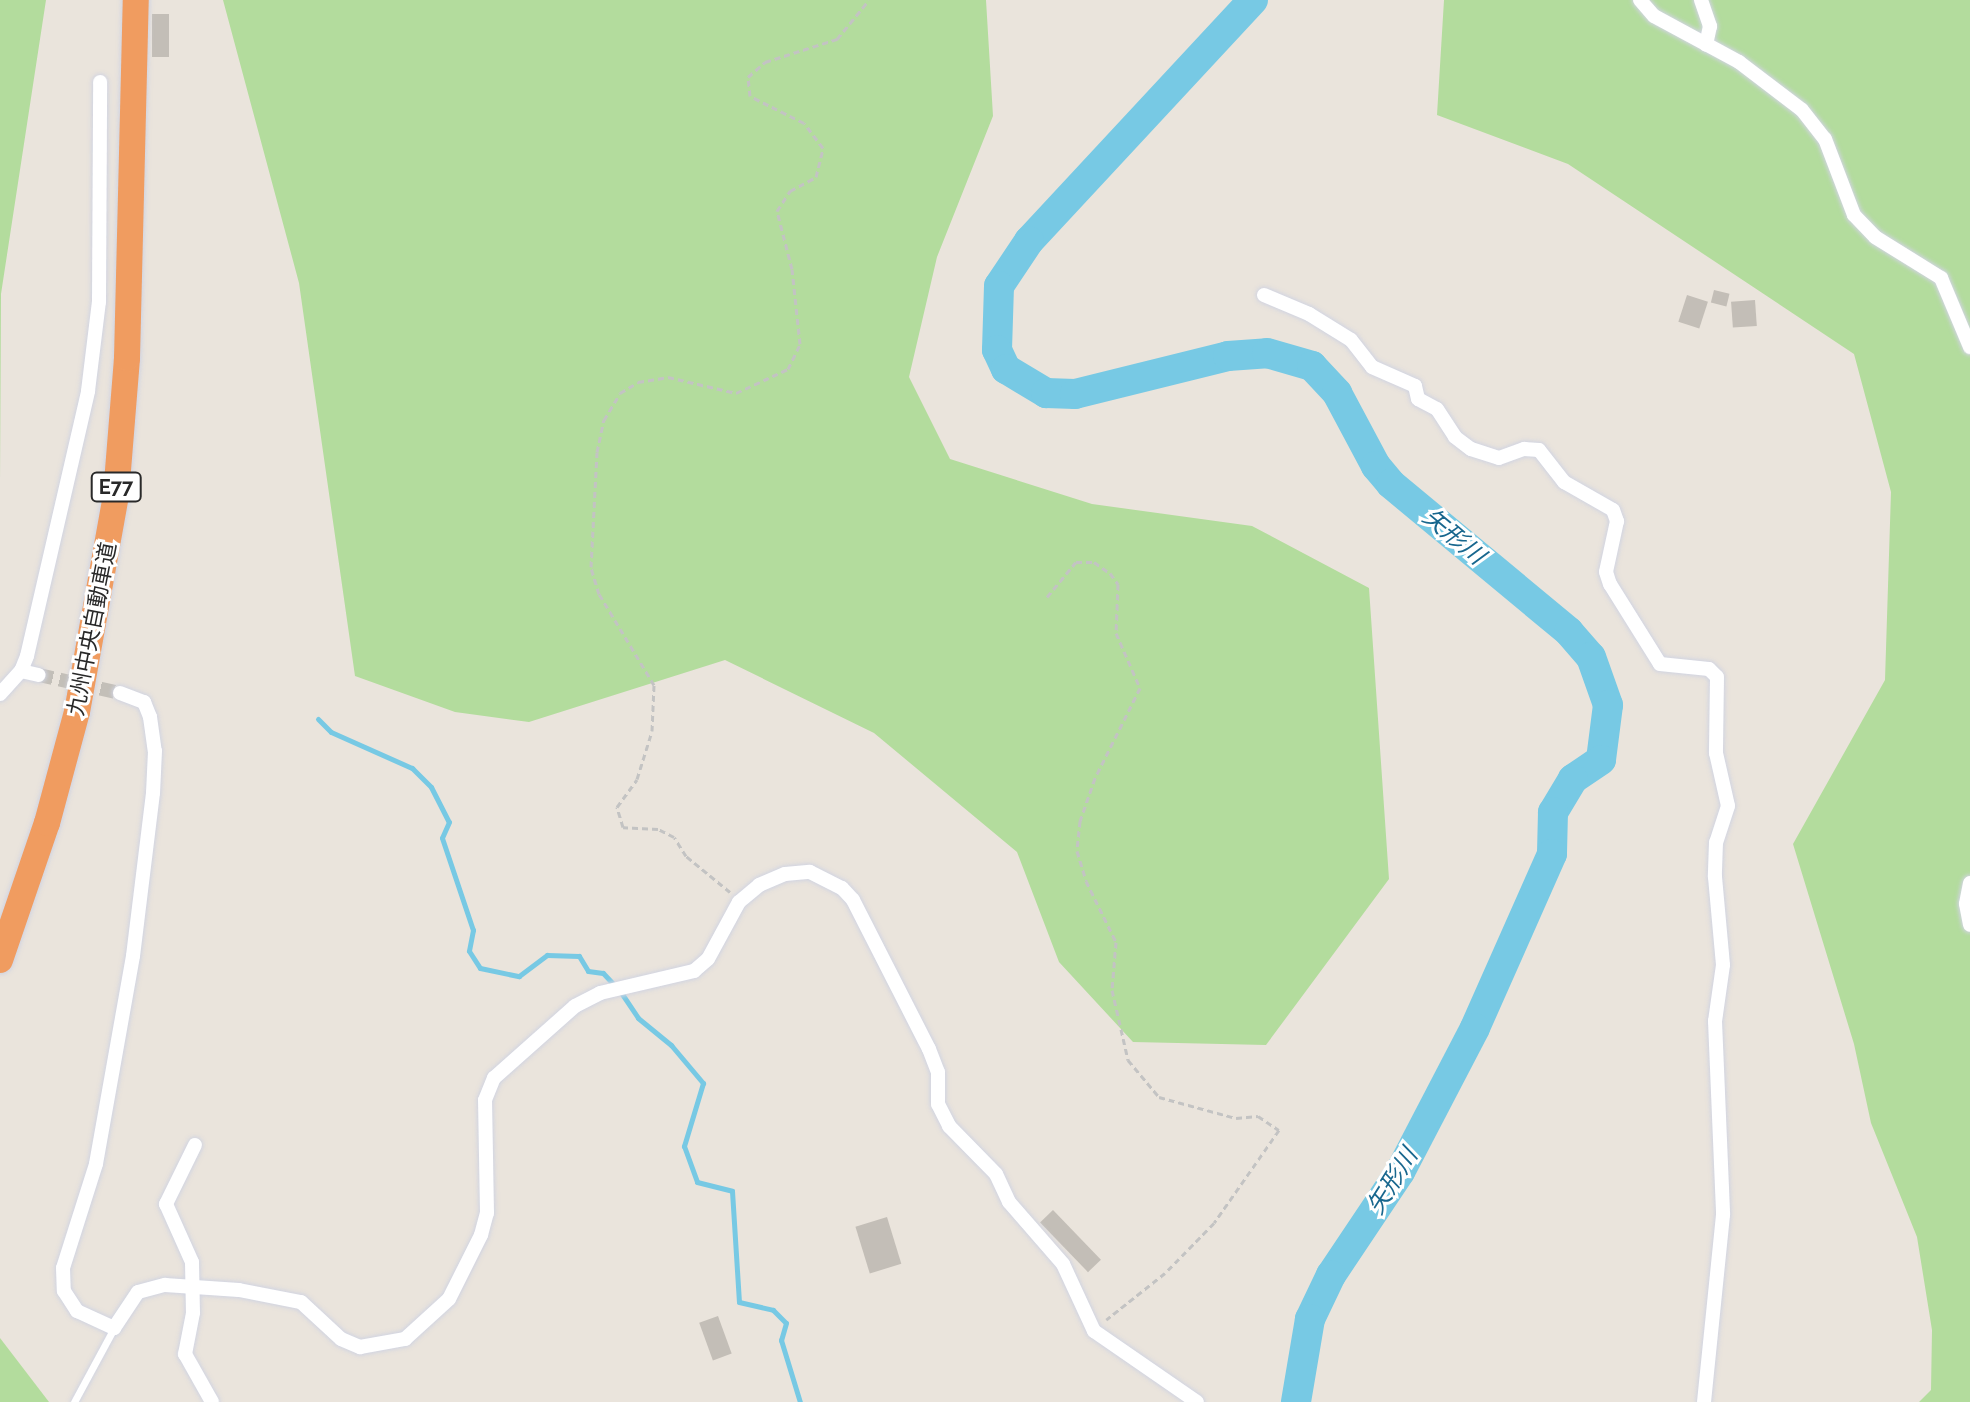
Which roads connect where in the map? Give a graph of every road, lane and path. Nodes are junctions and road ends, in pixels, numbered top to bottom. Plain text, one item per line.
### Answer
1 (122, 0) edge
2 (136, 0) edge
3 (869, 0) edge
4 (1640, 0) edge
5 (1701, 0) edge
6 (1706, 45) junction
7 (100, 82) dead end
8 (1264, 295) dead end
9 (1970, 347) edge
10 (1047, 597) dead end
11 (21, 671) junction
12 (39, 675) tunnel mouth
13 (120, 693) tunnel mouth
14 (0, 694) edge
15 (1970, 883) edge
16 (739, 902) junction
17 (0, 919) edge
18 (1970, 925) edge
19 (0, 960) edge
20 (195, 1145) dead end
21 (189, 1286) junction
22 (114, 1328) junction
23 (1094, 1331) junction
24 (74, 1402) edge
25 (212, 1402) edge
26 (1197, 1402) edge
27 (1704, 1402) edge

1 - 17 highway, 九州中央自動車道 / E77
2 - 19 highway, 九州中央自動車道 / E77
3 - 16 path
4 - 6 street
5 - 6 street
6 - 9 street
7 - 11 street
8 - 27 street
10 - 23 path
11 - 12 street
11 - 14 street
13 - 22 street
15 - 18 street
16 - 21 street
16 - 23 street
20 - 21 street
21 - 22 street
21 - 25 street
22 - 24 lane
23 - 26 street

